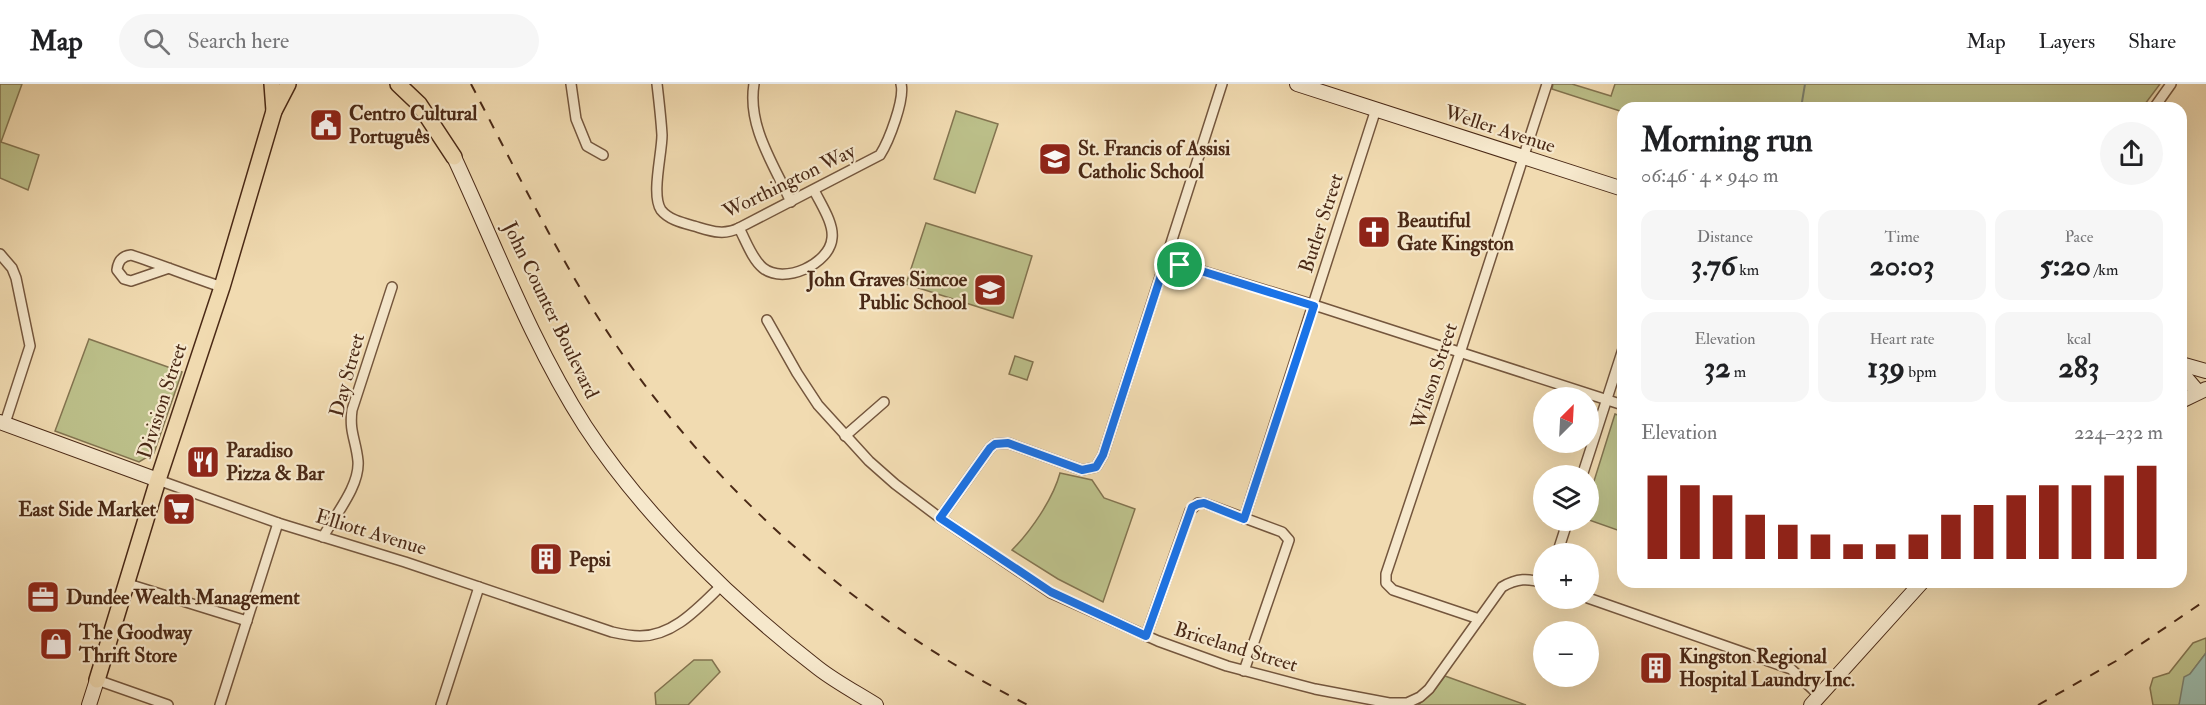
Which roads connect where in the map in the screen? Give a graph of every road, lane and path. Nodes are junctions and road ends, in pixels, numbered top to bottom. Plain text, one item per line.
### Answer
1 (272, 84) edge
2 (288, 84) edge
3 (398, 84) edge
4 (571, 84) edge
5 (657, 84) edge
6 (754, 84) edge
7 (902, 84) edge
8 (1222, 84) edge
9 (1296, 84) edge
10 (1547, 84) edge
11 (2171, 84) edge
12 (2158, 102) edge
13 (1376, 109) junction
14 (274, 111) junction
15 (603, 155) dead end
16 (454, 157) joint
17 (1524, 157) junction
18 (1617, 187) edge
19 (814, 190) junction
20 (791, 202) junction
21 (739, 228) junction
22 (0, 254) edge
23 (1166, 260) junction
24 (169, 268) junction
25 (222, 287) junction
26 (392, 287) dead end
27 (1314, 306) junction
28 (767, 320) dead end
29 (1460, 353) junction
30 (2187, 366) edge
31 (1617, 368) edge
32 (2206, 371) edge
33 (2187, 377) edge
34 (2202, 390) edge
35 (2187, 398) edge
36 (1607, 400) junction
37 (884, 402) dead end
38 (1617, 403) edge
39 (2, 422) edge
40 (845, 436) junction
41 (1586, 465) edge
42 (158, 480) junction
43 (940, 518) junction
44 (1244, 519) junction
45 (278, 523) junction
46 (323, 537) junction
47 (1533, 581) edge
48 (128, 584) junction
49 (722, 585) junction
50 (479, 587) junction
51 (1917, 588) edge
52 (1599, 602) edge
53 (1479, 619) junction
54 (247, 621) junction
55 (1146, 636) junction
56 (1244, 671) junction
57 (98, 680) junction
58 (1815, 700) edge
59 (89, 705) edge
60 (168, 705) edge
61 (220, 705) edge
62 (441, 705) edge
63 (876, 705) edge

1 - 14 main road, Division Street
2 - 14 main road, Division Street
3 - 16 main road, John Counter Boulevard
4 - 15 street
5 - 21 street, Worthington Way
6 - 20 street
7 - 19 street, Worthington Way
8 - 23 street
9 - 13 main road, Weller Avenue
10 - 17 street, Wilson Street
11 - 12 street
13 - 17 main road, Weller Avenue
13 - 27 street, Butler Street
14 - 25 main road, Division Street
16 - 49 main road, John Counter Boulevard
17 - 18 main road, Weller Avenue
17 - 29 street, Wilson Street
19 - 20 street, Worthington Way
19 - 21 street
20 - 21 street, Worthington Way
22 - 39 street
23 - 27 street
23 - 43 street
24 - 24 street
24 - 25 street
25 - 42 main road, Division Street
26 - 46 street, Day Street
27 - 29 street
27 - 44 street, Butler Street
28 - 40 street, Briceland Street
29 - 36 street
29 - 53 street, Wilson Street
30 - 32 main road
31 - 36 street
33 - 34 main road
34 - 35 main road
36 - 38 street
36 - 41 street
37 - 40 street
39 - 42 main road, Elliott Avenue
40 - 43 street, Briceland Street
42 - 45 street, Elliott Avenue
42 - 48 main road, Division Street
43 - 55 street, Briceland Street
44 - 55 street
44 - 56 street
45 - 46 street, Elliott Avenue
45 - 54 street
46 - 50 street, Elliott Avenue
47 - 53 street, Briceland Street
48 - 54 street
48 - 57 main road, Division Street
49 - 50 street, Elliott Avenue
49 - 63 main road, John Counter Boulevard
50 - 62 street
51 - 58 main road
52 - 58 street
53 - 56 street, Briceland Street
54 - 61 street
55 - 56 street, Briceland Street
57 - 59 main road, Division Street
57 - 60 street

